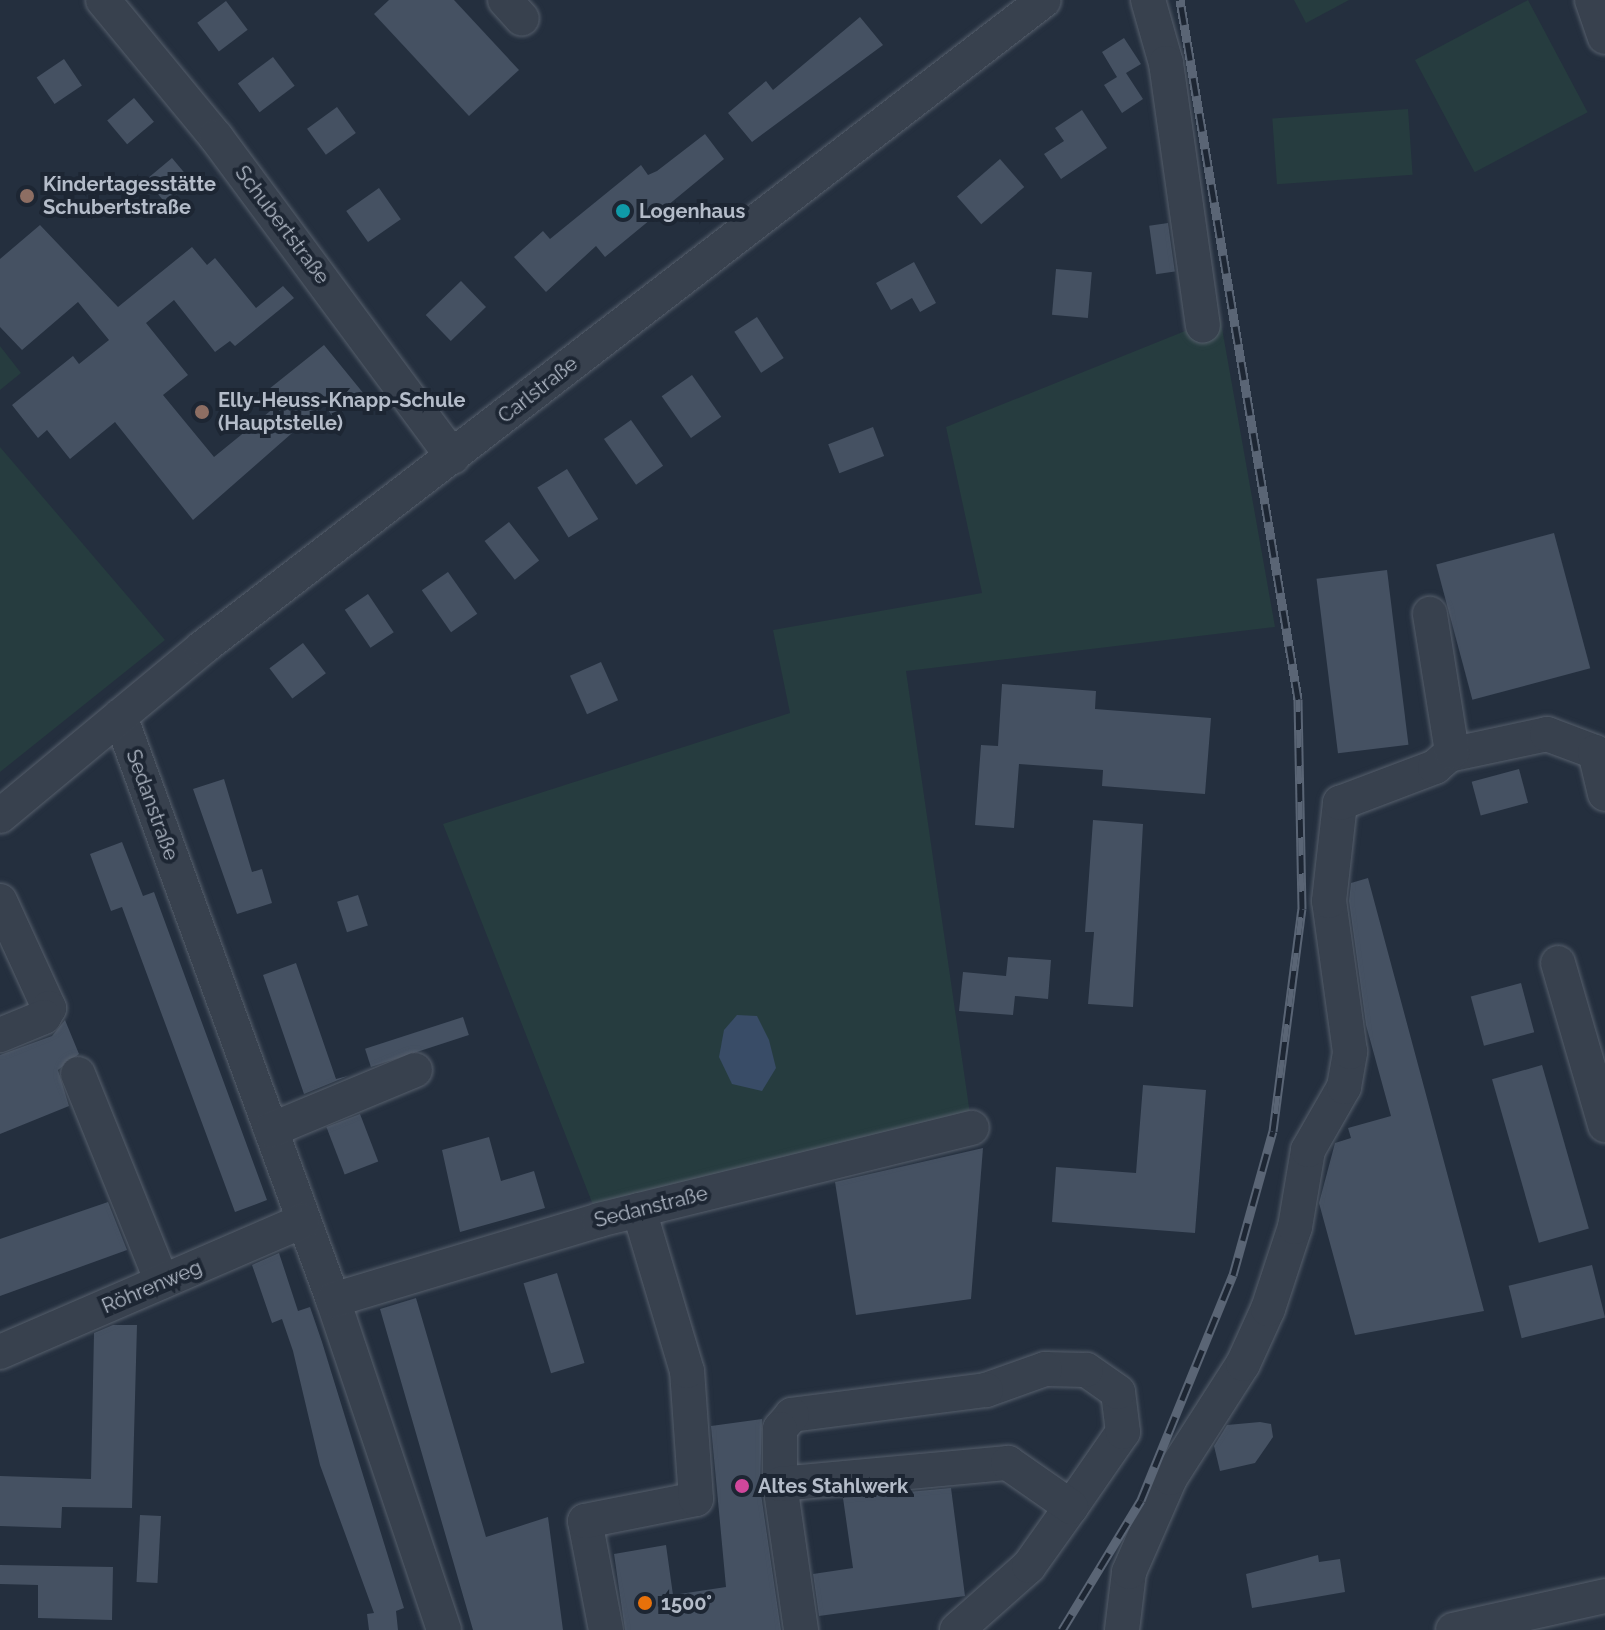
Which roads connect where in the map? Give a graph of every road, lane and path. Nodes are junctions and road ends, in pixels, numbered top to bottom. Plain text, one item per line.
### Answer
1 (103, 0) edge
2 (1044, 0) edge
3 (1148, 0) edge
4 (1592, 0) edge
5 (1605, 37) edge
6 (1203, 325) dead end
7 (453, 457) junction
8 (1430, 614) dead end
9 (120, 716) junction
10 (1449, 755) junction
11 (1601, 760) edge
12 (1605, 794) edge
13 (0, 816) edge
14 (0, 901) edge
15 (1558, 963) dead end
16 (0, 1035) edge
17 (415, 1070) dead end
18 (78, 1074) dead end
19 (1605, 1125) edge
20 (972, 1128) dead end
21 (271, 1130) junction
22 (639, 1210) junction
23 (303, 1221) junction
24 (162, 1282) junction
25 (333, 1300) junction
26 (0, 1352) edge
27 (780, 1484) junction
28 (1071, 1507) junction
29 (1605, 1596) edge
30 (444, 1630) edge
31 (606, 1630) edge
32 (801, 1630) edge
33 (957, 1630) edge
34 (1122, 1630) edge
35 (1453, 1630) edge

1 - 7 street, Schubertstraße
2 - 7 street, Carlstraße
3 - 6 street
4 - 5 street
7 - 9 street, Carlstraße
8 - 10 street
9 - 13 street, Carlstraße
9 - 21 street, Sedanstraße
10 - 11 street
10 - 34 street
11 - 12 street
14 - 16 street
15 - 19 street
17 - 21 street
18 - 24 street
20 - 22 street, Sedanstraße
21 - 23 street, Sedanstraße
22 - 25 street, Sedanstraße
22 - 31 street
23 - 24 street, Röhrenweg
23 - 25 street, Sedanstraße
24 - 26 street, Röhrenweg
25 - 30 street, Sedanstraße
27 - 28 street
27 - 28 street
27 - 32 street
28 - 33 street
29 - 35 street

